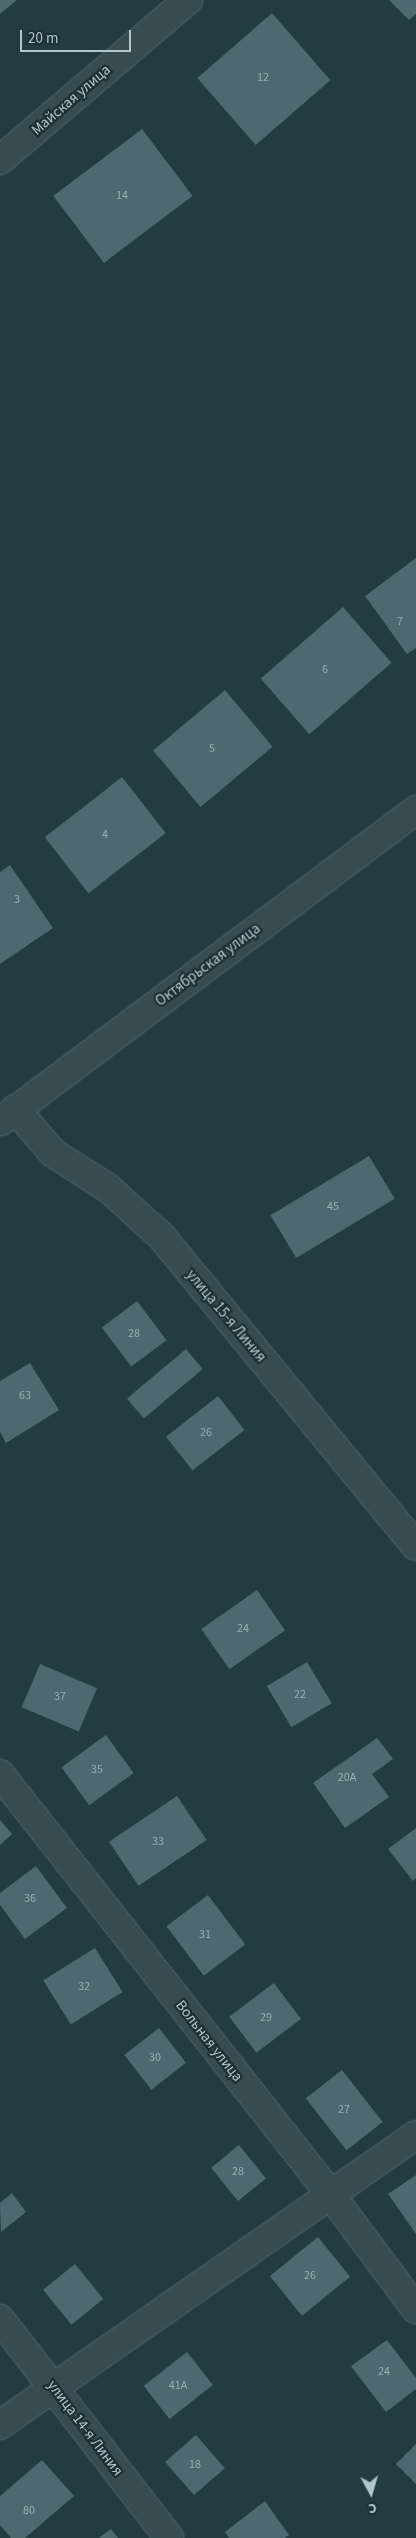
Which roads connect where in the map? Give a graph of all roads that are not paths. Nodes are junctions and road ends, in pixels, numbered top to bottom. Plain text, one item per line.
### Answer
1 (188, 0) edge
2 (0, 160) edge
3 (416, 810) edge
4 (7, 1115) edge
5 (416, 1546) edge
6 (0, 1774) edge
7 (416, 2135) edge
8 (330, 2195) junction
9 (416, 2309) edge
10 (0, 2319) edge
11 (53, 2386) junction
12 (0, 2425) edge
13 (169, 2538) edge

1 - 2 street, Майская улица
3 - 4 street, Октябрьская улица
4 - 5 street, улица 15-я Линия
6 - 8 street, Вольная улица
7 - 8 street
8 - 9 street, Вольная улица
8 - 11 street
10 - 11 street, улица 14-я Линия
11 - 12 street
11 - 13 street, улица 14-я Линия

